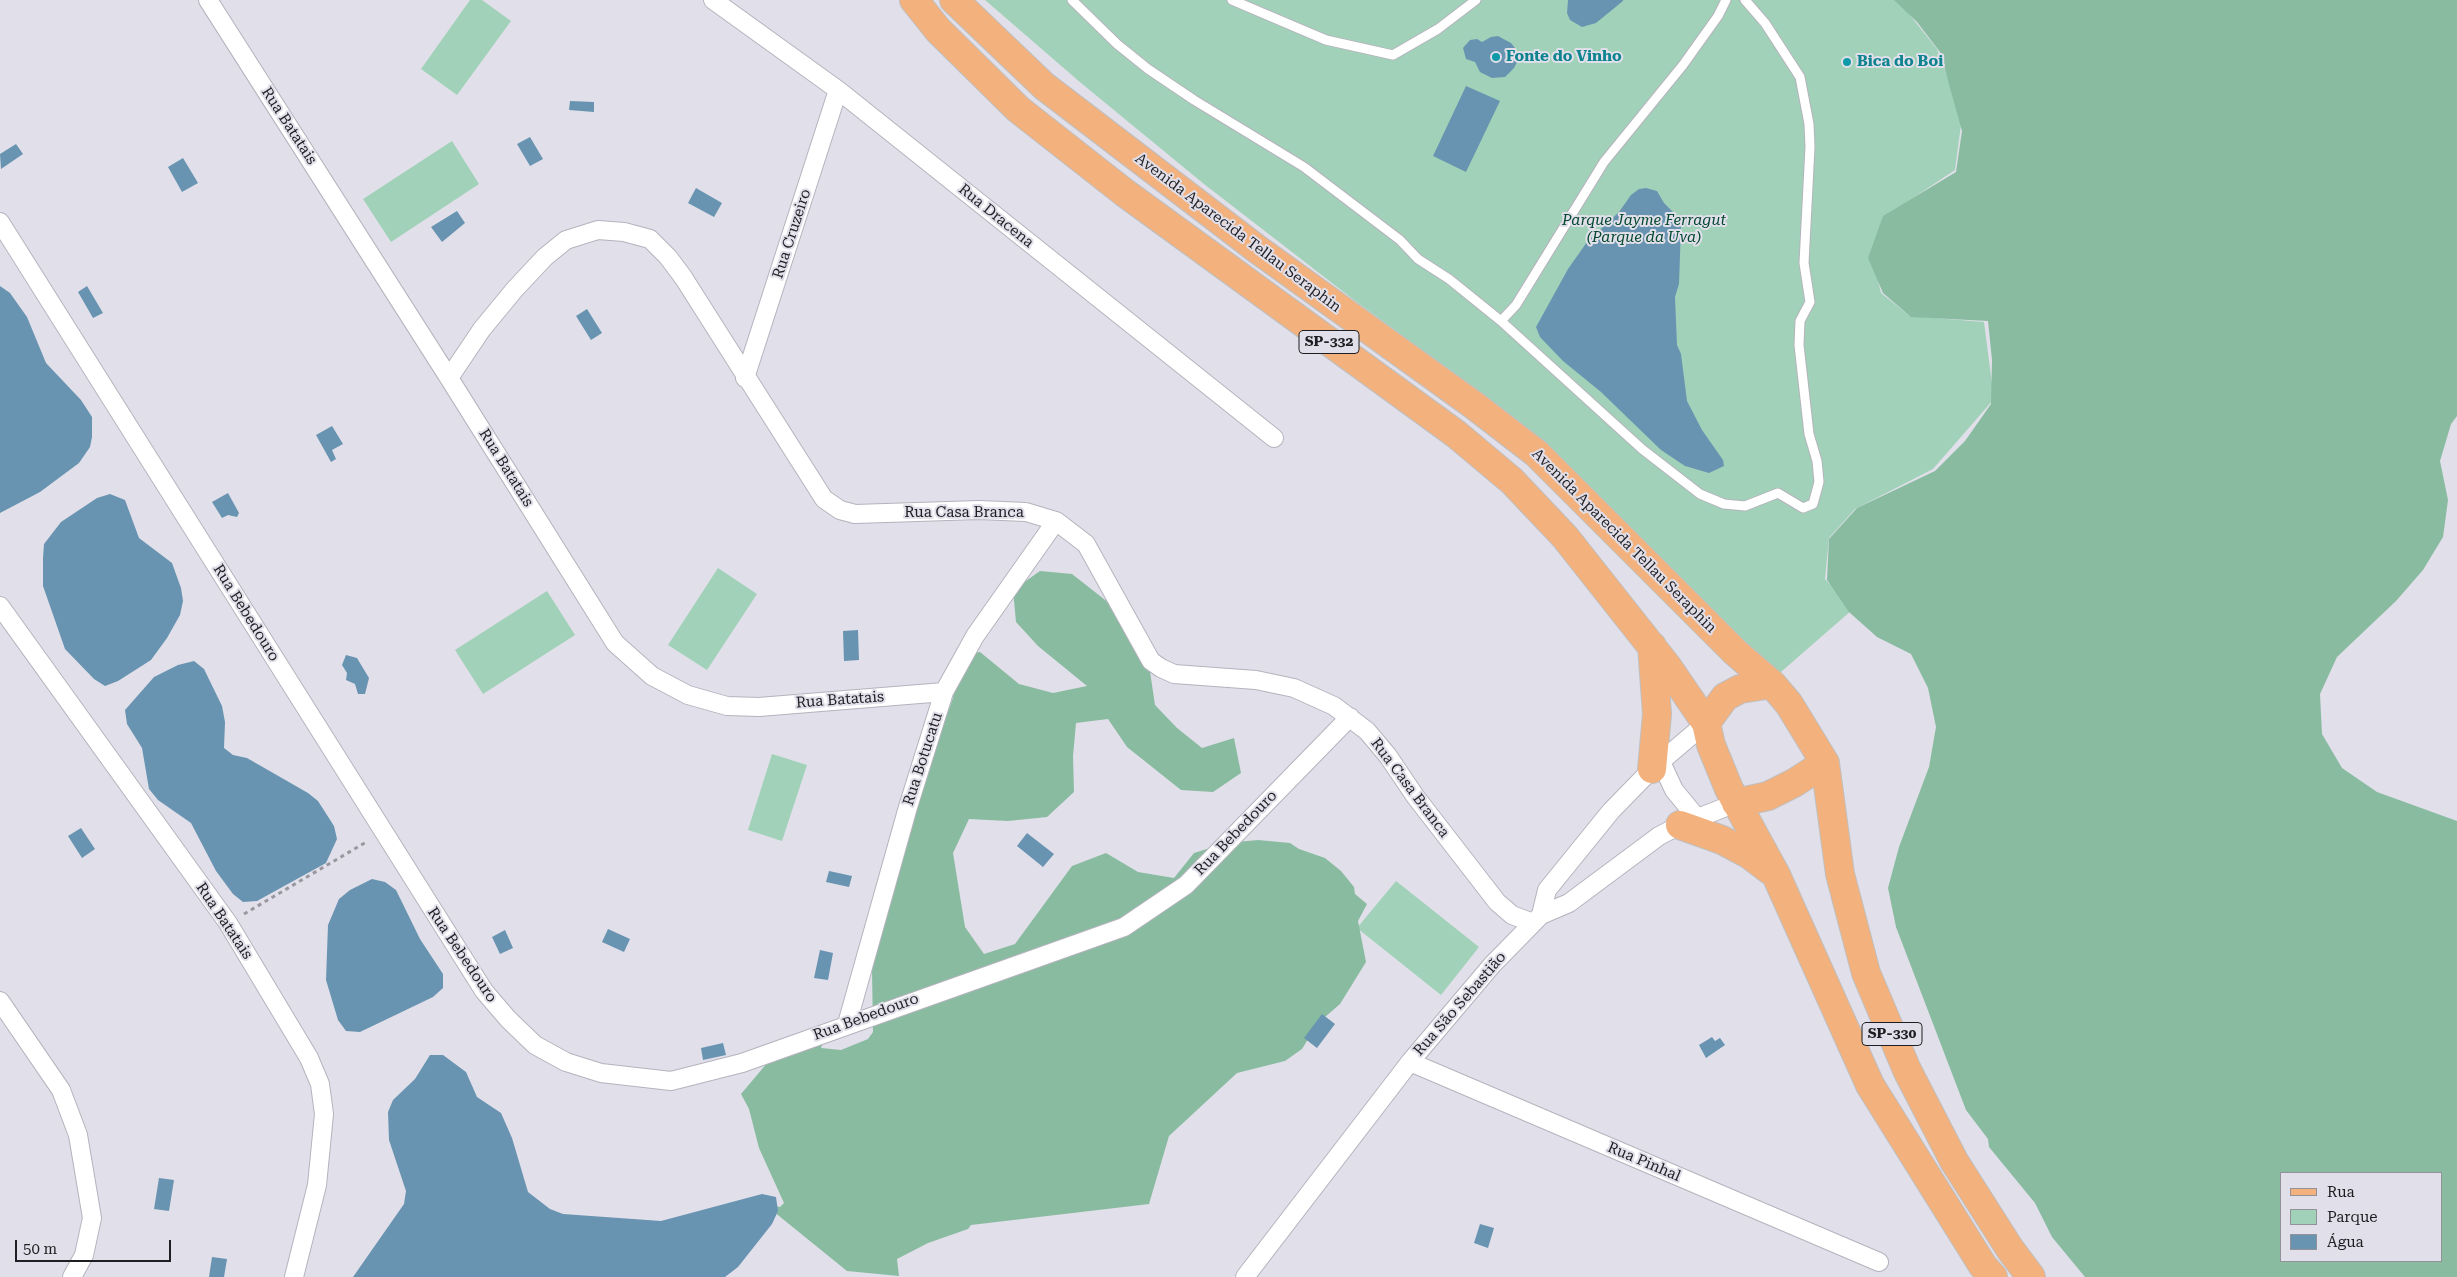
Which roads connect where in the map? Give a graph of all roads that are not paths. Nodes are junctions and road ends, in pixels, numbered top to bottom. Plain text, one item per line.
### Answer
1 (208, 0) edge
2 (712, 0) edge
3 (914, 0) edge
4 (954, 0) edge
5 (1072, 0) edge
6 (1232, 0) edge
7 (1476, 0) edge
8 (1726, 0) edge
9 (1745, 0) edge
10 (838, 90) junction
11 (0, 222) edge
12 (1501, 321) junction
13 (450, 378) junction
14 (745, 378) junction
15 (1274, 438) dead end
16 (1056, 521) junction
17 (0, 606) edge
18 (1652, 646) junction
19 (1772, 684) junction
20 (944, 692) junction
21 (1350, 717) junction
22 (1706, 723) junction
23 (1825, 763) junction
24 (1657, 766) junction
25 (1736, 803) junction
26 (1688, 821) junction
27 (1776, 875) junction
28 (1537, 919) junction
29 (0, 1001) edge
30 (847, 1024) junction
31 (1410, 1062) junction
32 (1879, 1262) dead end
33 (72, 1277) edge
34 (294, 1277) edge
35 (1244, 1277) edge
36 (1993, 1277) edge
37 (2032, 1277) edge

1 - 13 street, Rua Batatais
2 - 10 street, Rua Dracena
3 - 18 main road, SP-332
4 - 19 main road, Avenida Aparecida Tellau Seraphin / SP-332
5 - 12 lane
6 - 7 lane
8 - 12 lane
9 - 12 lane
10 - 14 street, Rua Cruzeiro
10 - 15 street, Rua Dracena
11 - 30 street, Rua Bebedouro
13 - 14 street, Rua Casa Branca
13 - 20 street, Rua Batatais
14 - 16 street, Rua Casa Branca
16 - 20 street, Rua Botucatu
16 - 21 street, Rua Casa Branca
17 - 34 street, Rua Batatais
18 - 22 main road, SP-332
18 - 24 main road
19 - 22 main road
19 - 23 main road, Avenida Aparecida Tellau Seraphin
20 - 30 street, Rua Botucatu
21 - 28 street, Rua Casa Branca
21 - 30 street, Rua Bebedouro
22 - 24 street
22 - 25 main road
23 - 25 main road
23 - 37 main road, Avenida Aparecida Tellau Seraphin / SP-330
24 - 26 street
24 - 28 street
25 - 26 street, Rua São Sebastião
25 - 27 main road, SP-330
26 - 27 main road
26 - 28 street, Rua São Sebastião
27 - 36 main road, SP-330
28 - 31 street, Rua São Sebastião
29 - 33 street
31 - 32 street, Rua Pinhal
31 - 35 street, Rua São Sebastião

